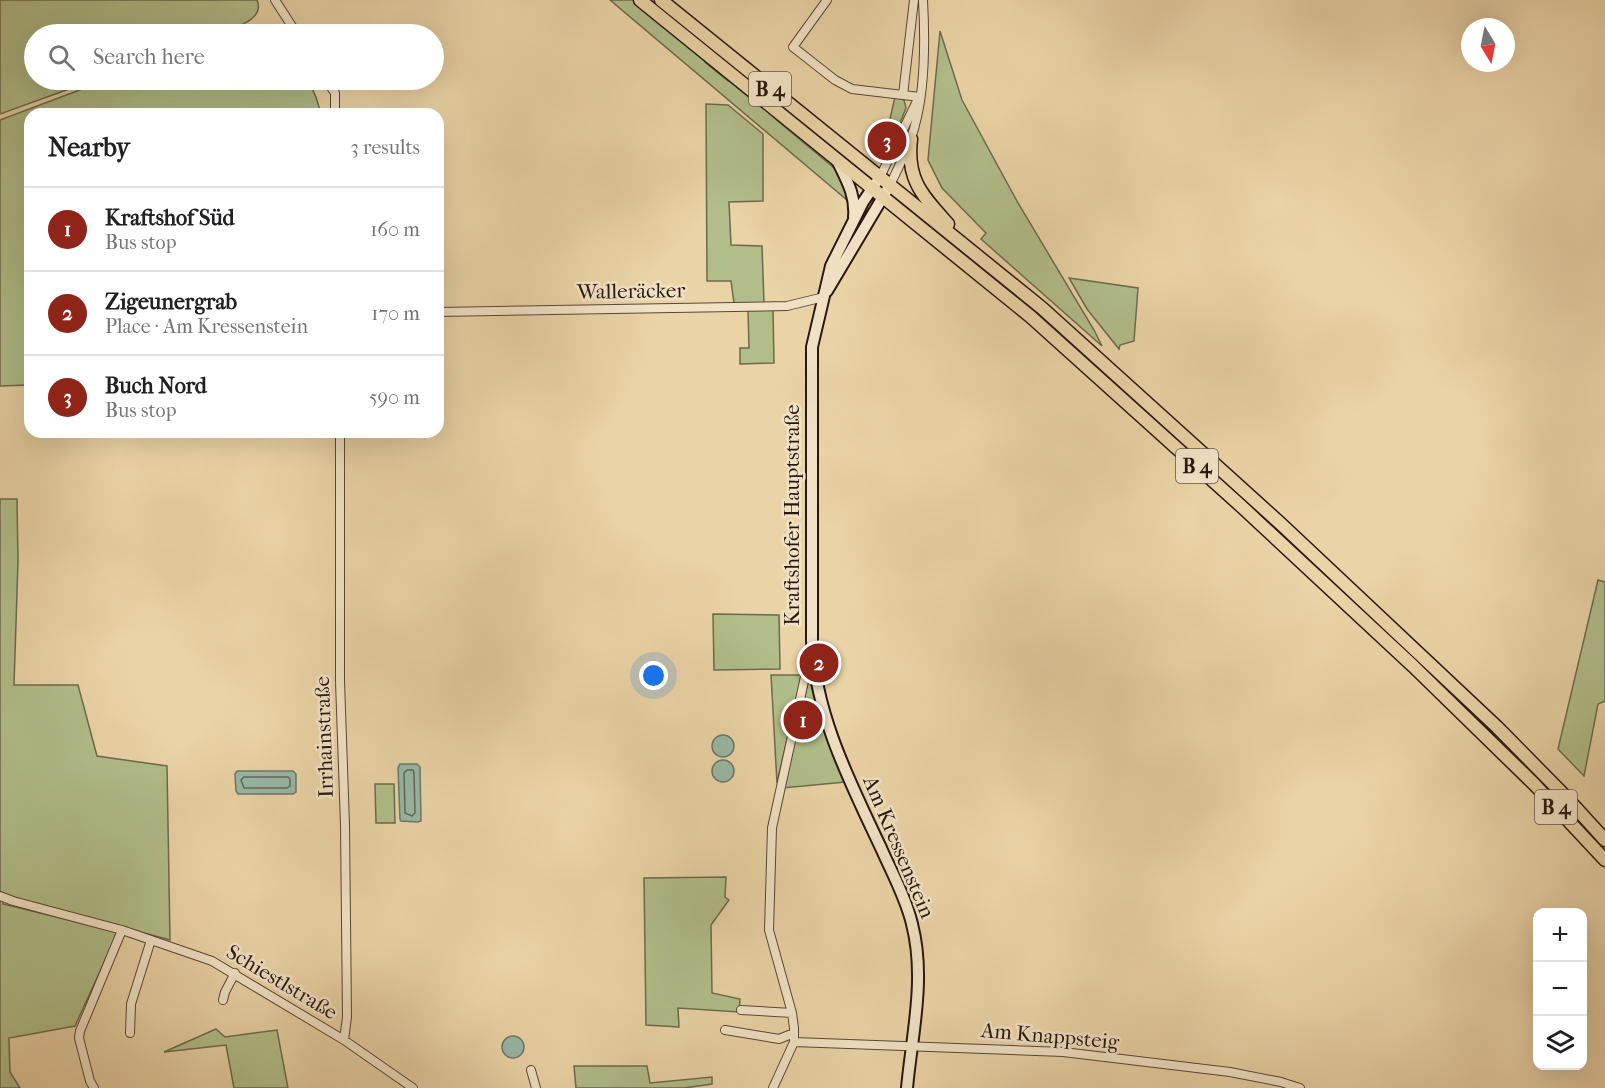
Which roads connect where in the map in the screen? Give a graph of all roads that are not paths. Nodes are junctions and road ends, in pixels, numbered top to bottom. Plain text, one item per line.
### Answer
1 (274, 0) edge
2 (640, 0) edge
3 (661, 0) edge
4 (827, 0) edge
5 (914, 0) edge
6 (923, 0) edge
7 (290, 24) edge
8 (333, 90) edge
9 (903, 95) junction
10 (920, 97) junction
11 (335, 108) edge
12 (910, 139) junction
13 (837, 160) junction
14 (884, 186) junction
15 (873, 188) junction
16 (853, 221) junction
17 (961, 243) junction
18 (824, 297) junction
19 (444, 312) edge
20 (340, 438) edge
21 (814, 662) junction
22 (1605, 840) edge
23 (1605, 860) edge
24 (0, 896) edge
25 (122, 930) junction
26 (151, 940) junction
27 (235, 973) junction
28 (223, 1000) dead end
29 (741, 1010) dead end
30 (792, 1013) junction
31 (725, 1030) dead end
32 (130, 1033) dead end
33 (794, 1038) junction
34 (344, 1040) junction
35 (911, 1046) junction
36 (531, 1070) dead end
37 (94, 1088) edge
38 (413, 1088) edge
39 (536, 1088) edge
40 (772, 1088) edge
41 (907, 1088) edge
42 (1300, 1088) edge

1 - 7 street
2 - 13 main road, B 4
3 - 14 main road, B 4
4 - 9 street
5 - 9 street
6 - 10 street
8 - 11 street
9 - 10 street
10 - 12 street
10 - 14 street
12 - 14 street
12 - 17 main road, B 4
13 - 15 main road, B 4
13 - 16 street
14 - 15 main road, B 4
14 - 17 main road, B 4
14 - 18 street, Kraftshofer Hauptstraße
14 - 23 main road, B 4
15 - 16 street, Kraftshofer Hauptstraße
16 - 18 street, Kraftshofer Hauptstraße
17 - 22 main road, B 4
18 - 19 street, Walleräcker
18 - 21 street, Kraftshofer Hauptstraße
20 - 34 street, Irrhainstraße
21 - 30 street, Kraftshofer Hauptstraße
21 - 35 street, Am Kressenstein
24 - 25 street, Schiestlstraße
25 - 26 street, Schiestlstraße
25 - 37 street
26 - 27 street, Schiestlstraße
26 - 32 street
27 - 28 street
27 - 34 street, Schiestlstraße
29 - 30 street
30 - 33 street, Kraftshofer Hauptstraße
31 - 33 street
33 - 35 street, Am Knappsteig
33 - 40 street
34 - 38 street, Schiestlstraße
35 - 41 street, Am Kressenstein
35 - 42 street, Am Knappsteig
36 - 39 street

